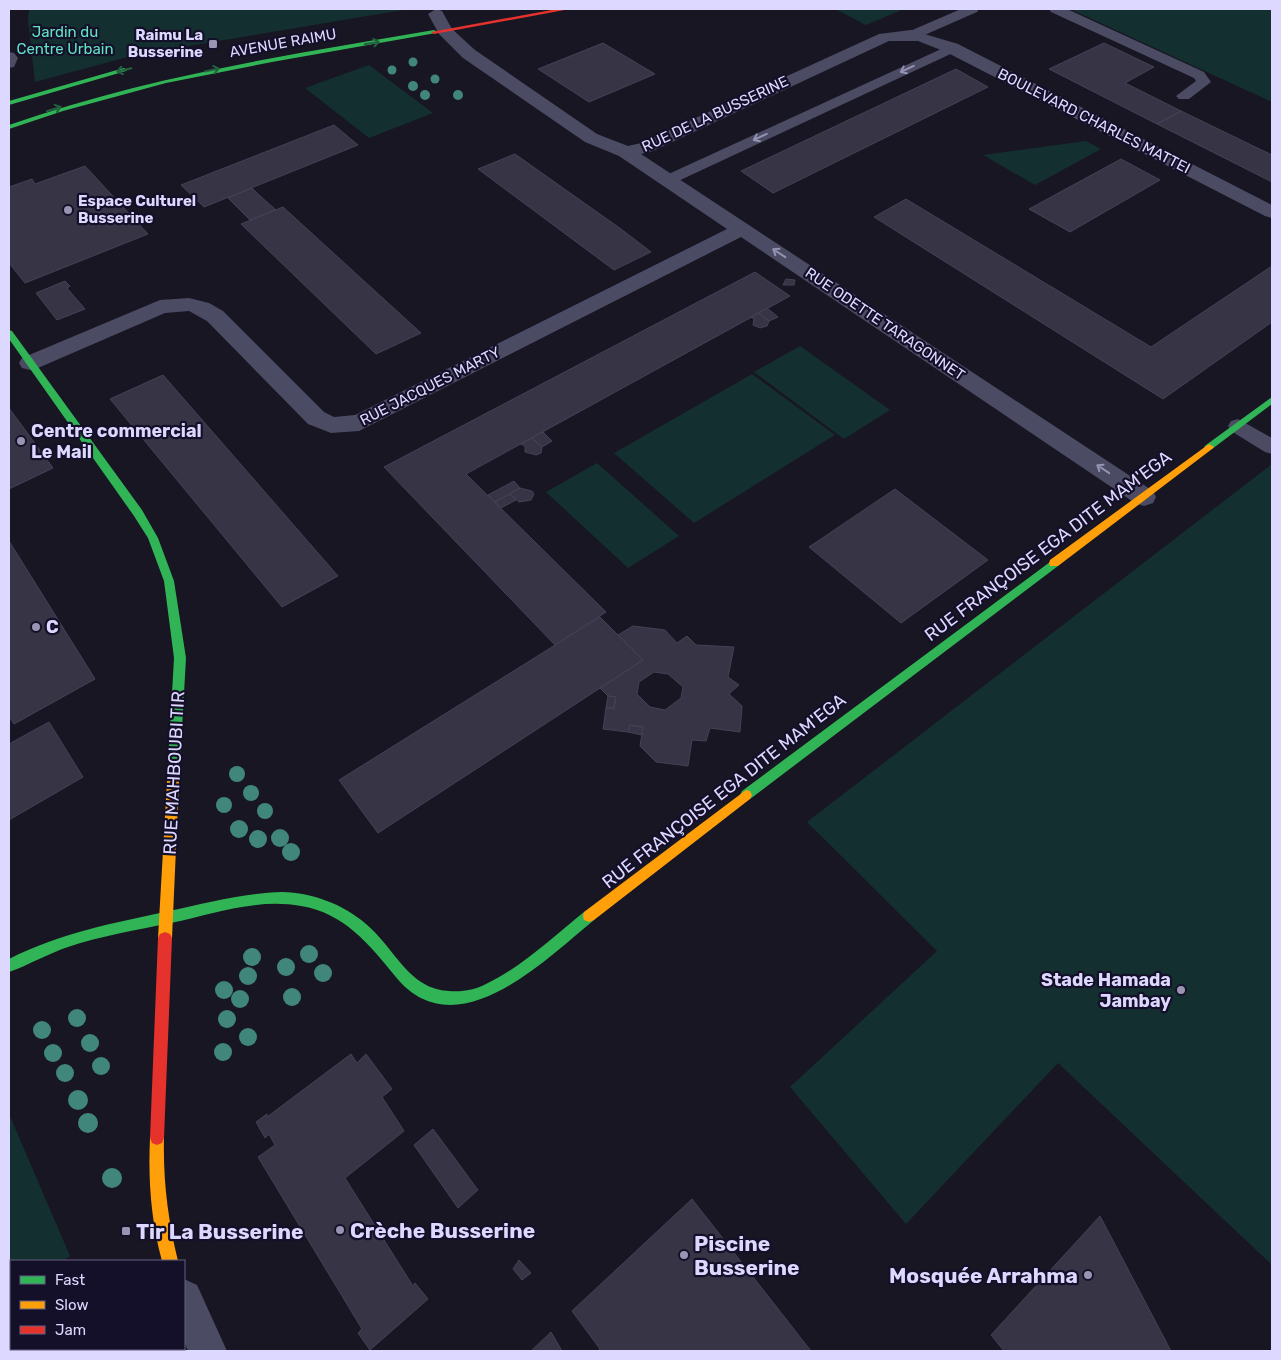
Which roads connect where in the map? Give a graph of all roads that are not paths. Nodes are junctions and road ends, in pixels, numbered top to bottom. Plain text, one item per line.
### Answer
1 (567, 9) edge
2 (972, 9) edge
3 (1056, 9) edge
4 (436, 14) dead end
5 (445, 32) junction
6 (915, 34) junction
7 (952, 48) junction
8 (9, 56) edge
9 (9, 64) edge
10 (138, 67) dead end
11 (1184, 96) dead end
12 (9, 103) edge
13 (9, 127) edge
14 (626, 152) junction
15 (668, 180) junction
16 (1272, 212) edge
17 (742, 229) junction
18 (9, 333) edge
19 (30, 363) junction
20 (1272, 400) edge
21 (1238, 426) junction
22 (1272, 447) edge
23 (1144, 497) junction
24 (166, 918) junction
25 (9, 966) edge
26 (170, 1260) edge
27 (185, 1300) edge
28 (208, 1351) edge

1 - 5 street, AVENUE RAIMU
2 - 6 lane
3 - 11 lane
4 - 5 street, RUE DE LA BUSSERINE
13 -> 5 street, AVENUE RAIMU
5 - 14 street, RUE DE LA BUSSERINE
6 - 7 street, BOULEVARD CHARLES MATTEI
6 - 14 street, RUE DE LA BUSSERINE
7 -> 15 lane
7 - 16 street, BOULEVARD CHARLES MATTEI
8 - 9 lane
10 -> 12 street
14 - 15 street, RUE ODETTE TARAGONNET
15 - 17 street, RUE ODETTE TARAGONNET
17 - 19 street, RUE JACQUES MARTY
23 -> 17 street, RUE ODETTE TARAGONNET
18 - 19 street, RUE MAHBOUBI TIR
19 - 24 street, RUE MAHBOUBI TIR
20 - 21 street, RUE FRANÇOISE EGA DITE MAM'EGA
21 - 22 lane
21 - 23 street, RUE FRANÇOISE EGA DITE MAM'EGA
23 - 24 street, RUE FRANÇOISE EGA DITE MAM'EGA
24 - 25 street, RUE FRANÇOISE EGA DITE MAM'EGA
24 - 26 street, RUE MAHBOUBI TIR
27 - 28 street

